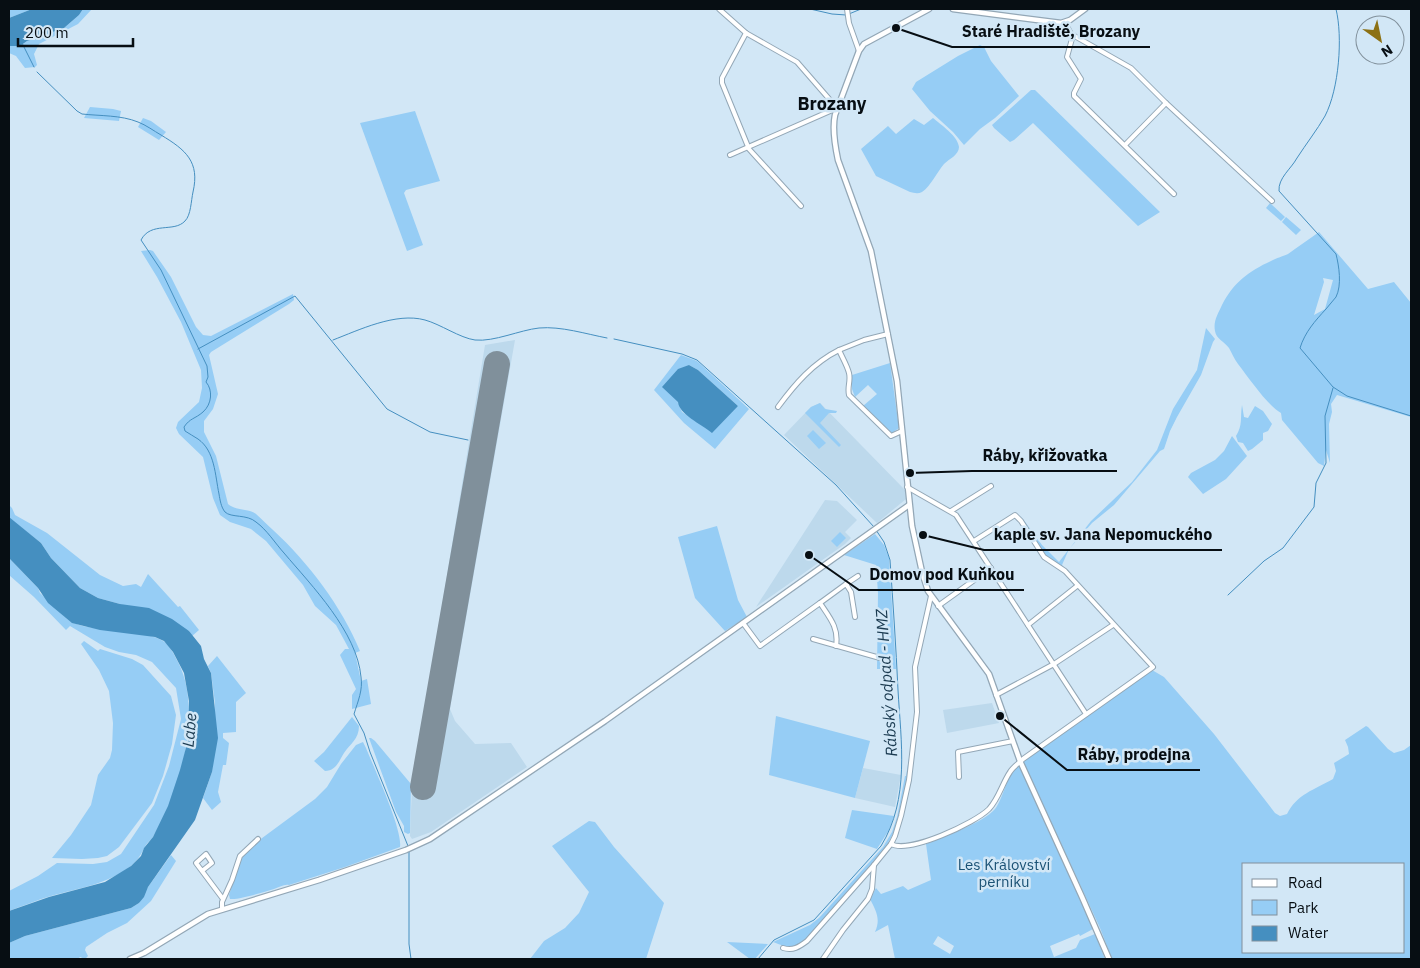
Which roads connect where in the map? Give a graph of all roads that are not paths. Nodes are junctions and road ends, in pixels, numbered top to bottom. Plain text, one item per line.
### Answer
1 (719, 9) edge
2 (929, 9) edge
3 (953, 9) edge
4 (1085, 9) edge
5 (847, 13) edge
6 (1065, 22) junction
7 (746, 33) junction
8 (1073, 35) junction
9 (859, 51) junction
10 (1166, 103) junction
11 (837, 108) junction
12 (1125, 145) junction
13 (748, 147) junction
14 (730, 156) dead end
15 (1174, 194) dead end
16 (1272, 201) dead end
17 (801, 206) dead end
18 (888, 334) junction
19 (839, 350) junction
20 (778, 407) dead end
21 (902, 431) junction
22 (990, 486) dead end
23 (907, 487) junction
24 (909, 505) junction
25 (951, 511) junction
26 (974, 541) junction
27 (991, 568) junction
28 (858, 576) dead end
29 (846, 584) junction
30 (1077, 586) junction
31 (931, 596) junction
32 (820, 603) junction
33 (938, 606) junction
34 (855, 617) dead end
35 (743, 623) junction
36 (1028, 625) junction
37 (1113, 625) junction
38 (813, 639) dead end
39 (836, 646) junction
40 (880, 658) dead end
41 (1054, 664) junction
42 (996, 695) junction
43 (1086, 714) junction
44 (1013, 741) junction
45 (1020, 761) junction
46 (959, 777) dead end
47 (258, 839) dead end
48 (891, 844) junction
49 (874, 865) junction
50 (202, 871) dead end
51 (222, 899) junction
52 (222, 909) junction
53 (784, 948) dead end
54 (130, 959) edge
55 (823, 959) edge
56 (1109, 959) edge

1 - 7 street
2 - 9 street
3 - 6 street
4 - 6 street
5 - 9 street
6 - 8 street
7 - 11 street
7 - 13 street
8 - 10 street
8 - 12 street
9 - 11 street
10 - 12 street
10 - 16 street
11 - 13 street
11 - 18 street
12 - 15 street
13 - 14 street
13 - 17 street
18 - 19 street
18 - 21 street
19 - 20 street
19 - 21 street
21 - 23 street
22 - 25 street
23 - 24 street
23 - 25 street
24 - 31 street
24 - 35 street
25 - 26 street
26 - 27 street
26 - 30 street
27 - 33 street
27 - 36 street
28 - 29 street
29 - 32 street
29 - 34 street
30 - 36 street
30 - 37 street
31 - 33 street
31 - 48 street
32 - 35 street
32 - 39 street
33 - 42 street
35 - 52 street
36 - 41 street
37 - 41 street
37 - 43 street
38 - 39 street
39 - 40 street
41 - 42 street
41 - 43 street
42 - 44 street
43 - 45 street
44 - 45 street
44 - 46 street
45 - 48 street
45 - 56 street
47 - 51 street
48 - 49 street
49 - 53 street
49 - 55 street
50 - 51 street
51 - 52 street
52 - 54 street

